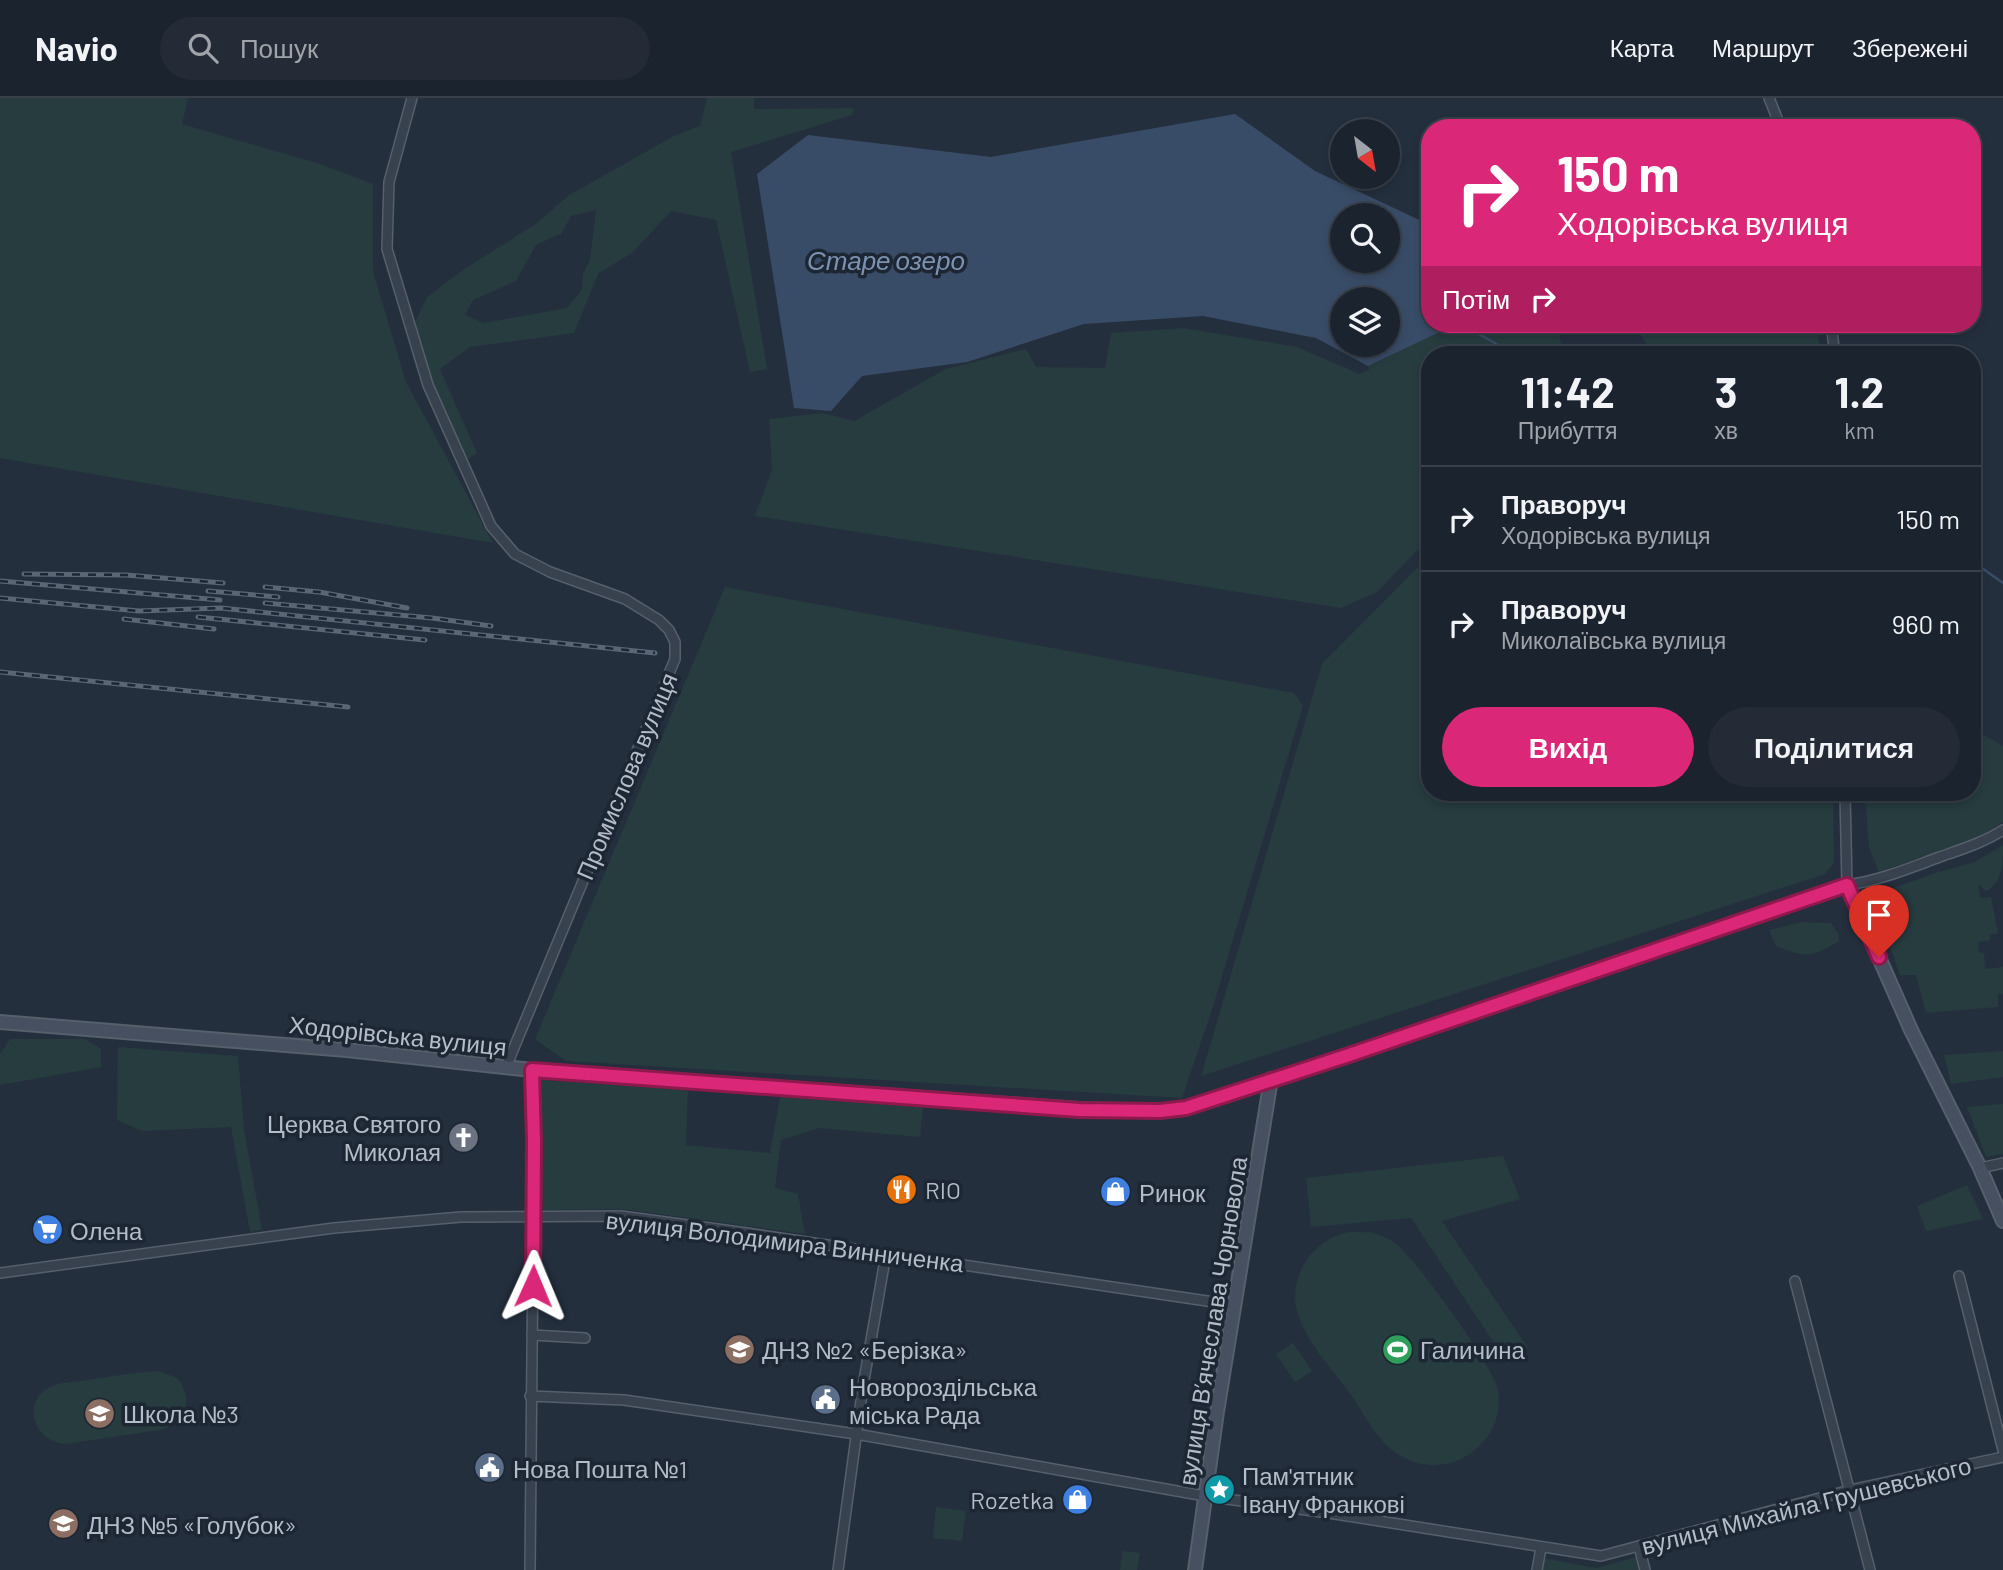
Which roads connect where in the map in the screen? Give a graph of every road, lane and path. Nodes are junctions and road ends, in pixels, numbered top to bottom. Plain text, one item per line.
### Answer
1 (412, 98) edge
2 (1769, 98) edge
3 (1777, 119) edge
4 (1845, 801) edge
5 (2003, 830) edge
6 (1847, 885) junction
7 (0, 1021) edge
8 (506, 1067) junction
9 (532, 1070) junction
10 (1271, 1079) junction
11 (2003, 1163) edge
12 (1980, 1168) junction
13 (534, 1216) junction
14 (2003, 1221) edge
15 (886, 1254) junction
16 (0, 1273) edge
17 (1959, 1276) dead end
18 (1795, 1281) dead end
19 (1234, 1305) junction
20 (532, 1335) junction
21 (585, 1338) dead end
22 (530, 1396) junction
23 (856, 1434) junction
24 (2003, 1450) edge
25 (2003, 1457) edge
26 (1850, 1490) junction
27 (1205, 1496) junction
28 (1639, 1546) junction
29 (1541, 1548) junction
30 (530, 1570) edge
31 (838, 1570) edge
32 (1195, 1570) edge
33 (1537, 1570) edge
34 (1645, 1570) edge
35 (1870, 1570) edge

1 - 8 street, Промислова вулиця
2 - 3 street
4 - 6 street
5 - 6 street
6 - 10 main road, Ходорівська вулиця
6 - 12 main road
7 - 8 main road, Ходорівська вулиця
8 - 9 main road, Ходорівська вулиця
9 - 10 main road, Ходорівська вулиця
9 - 13 street
10 - 19 main road, вулиця Вʼячеслава Чорновола
11 - 12 street
12 - 14 main road
13 - 15 street, вулиця Володимира Винниченка
13 - 16 street, вулиця Володимира Винниченка
13 - 20 street
15 - 19 street, вулиця Володимира Винниченка
15 - 23 street
17 - 24 street
18 - 26 street
19 - 27 main road, вулиця Вʼячеслава Чорновола
20 - 21 street
20 - 22 street
22 - 23 street, вулиця Михайла Грушевського
22 - 30 street
23 - 27 street, вулиця Михайла Грушевського
23 - 31 street
25 - 26 street, вулиця Михайла Грушевського
26 - 28 street, вулиця Михайла Грушевського
26 - 35 street
27 - 29 street, вулиця Михайла Грушевського
27 - 32 main road, вулиця Вʼячеслава Чорновола
28 - 29 street, вулиця Михайла Грушевського
28 - 34 street
29 - 33 street

